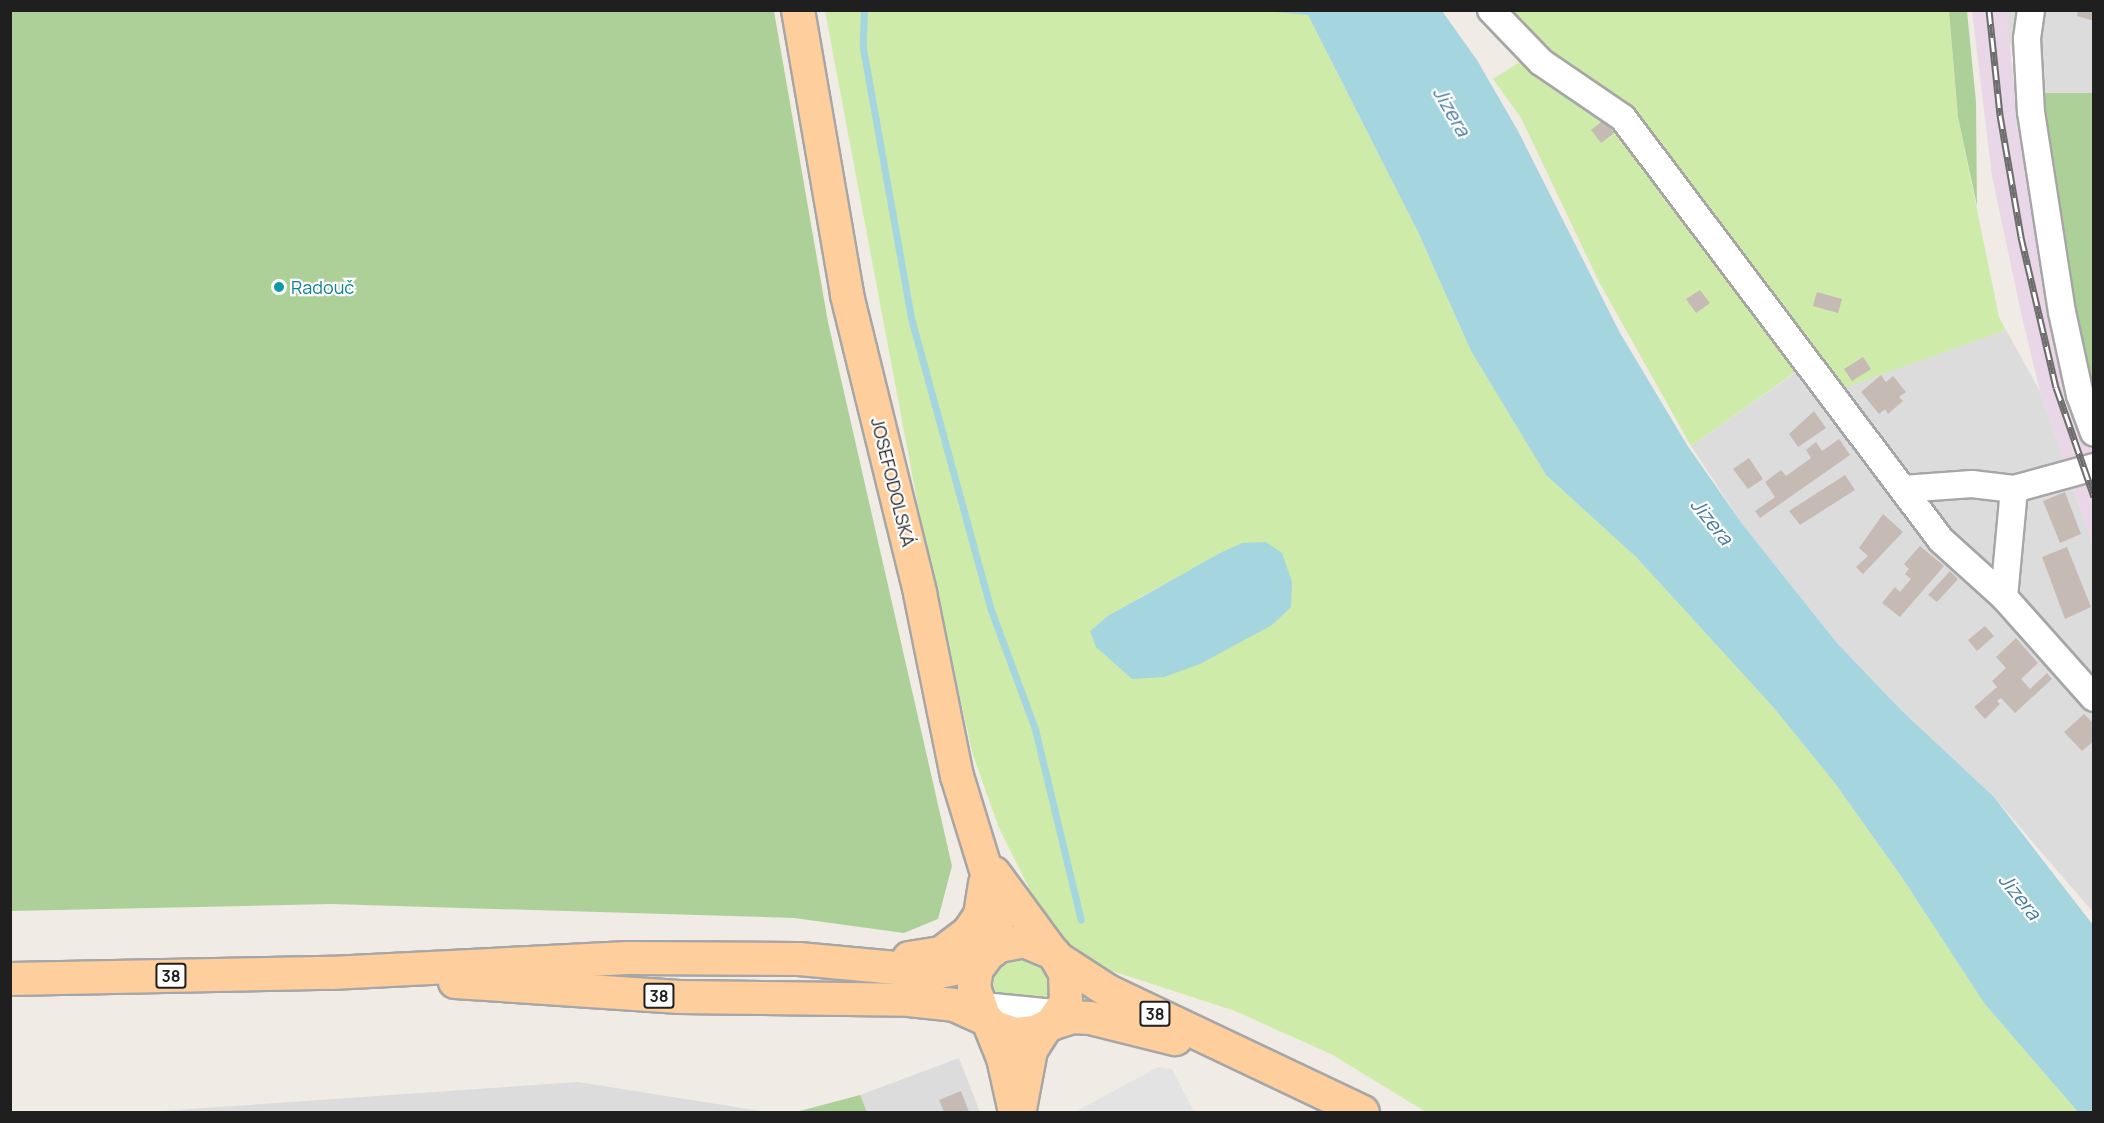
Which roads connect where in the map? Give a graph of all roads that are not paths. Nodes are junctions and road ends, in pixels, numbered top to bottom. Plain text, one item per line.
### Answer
1 (798, 10) edge
2 (1491, 10) edge
3 (2031, 10) edge
4 (2094, 433) edge
5 (2094, 467) edge
6 (1903, 489) junction
7 (2014, 489) junction
8 (2004, 597) junction
9 (2094, 698) edge
10 (982, 855) junction
11 (991, 951) junction
12 (1056, 956) junction
13 (789, 958) junction
14 (331, 973) junction
15 (10, 978) edge
16 (983, 1015) junction
17 (1053, 1021) junction
18 (1257, 1062) junction
19 (1015, 1113) edge
20 (1020, 1113) edge
21 (1363, 1113) edge

1 - 10 main road, JOSEFODOLSKÁ
2 - 6 street
3 - 4 street
5 - 7 street
6 - 7 street
6 - 8 street
7 - 8 street
8 - 9 street
10 - 11 main road, JOSEFODOLSKÁ
10 - 12 main road
10 - 13 main road
11 - 12 main road, 38
11 - 13 main road, 38
11 - 16 main road
12 - 17 main road
12 - 18 main road, 38
13 - 14 main road, 38
14 - 15 main road, 38
14 - 16 main road, 38
16 - 17 main road, 38
16 - 19 main road
17 - 18 main road, 38
17 - 20 main road
18 - 21 main road, 38

